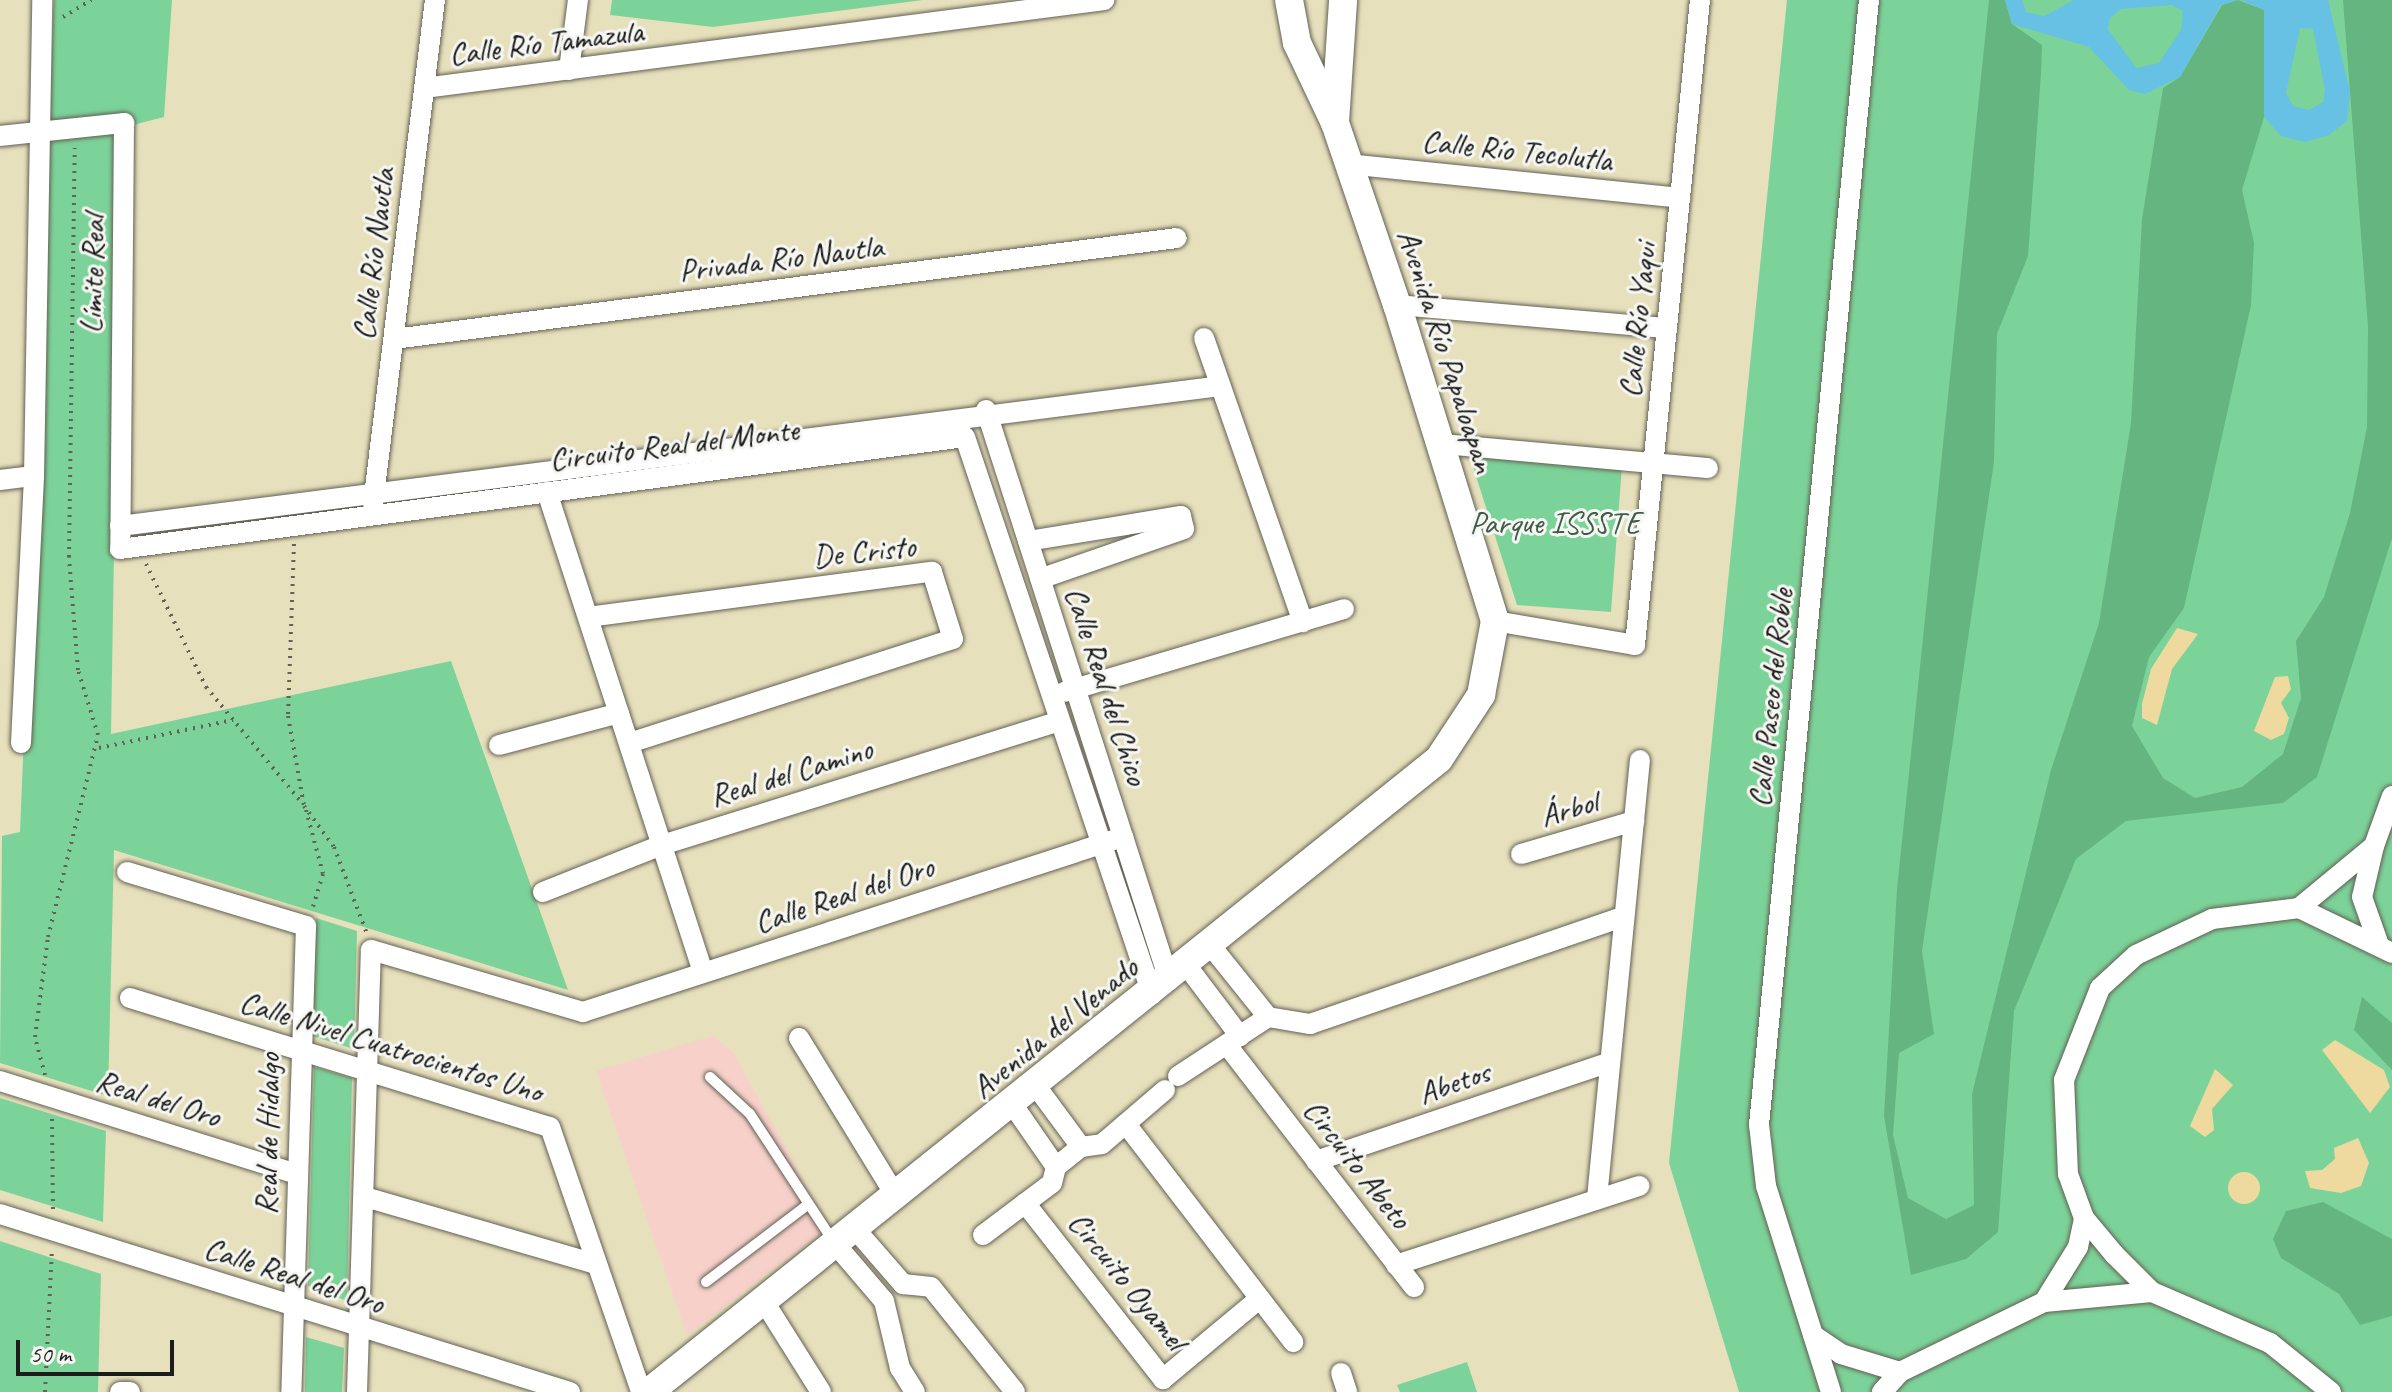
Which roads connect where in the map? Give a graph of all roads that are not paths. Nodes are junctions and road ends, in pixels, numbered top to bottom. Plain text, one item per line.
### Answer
1 (42, 0) edge
2 (435, 0) edge
3 (578, 0) edge
4 (1104, 0) edge
5 (1287, 0) edge
6 (1343, 0) edge
7 (1700, 0) edge
8 (1869, 0) edge
9 (569, 70) junction
10 (424, 88) junction
11 (1335, 123) junction
12 (39, 131) junction
13 (0, 136) edge
14 (1347, 164) junction
15 (1680, 198) junction
16 (1177, 238) dead end
17 (1397, 305) junction
18 (1667, 328) junction
19 (1204, 338) dead end
20 (394, 339) junction
21 (1220, 386) junction
22 (986, 410) junction
23 (1443, 444) junction
24 (1653, 465) junction
25 (1708, 468) dead end
26 (34, 476) junction
27 (0, 480) edge
28 (375, 492) junction
29 (547, 492) junction
30 (372, 515) junction
31 (120, 526) junction
32 (1028, 541) junction
33 (130, 548) joint
34 (1040, 579) junction
35 (1344, 609) dead end
36 (588, 617) junction
37 (1495, 621) junction
38 (1303, 622) junction
39 (1075, 689) junction
40 (1481, 695) joint
41 (1051, 696) junction
42 (619, 713) junction
43 (1059, 721) junction
44 (21, 743) dead end
45 (629, 743) junction
46 (499, 745) dead end
47 (1640, 760) dead end
48 (2392, 796) edge
49 (1634, 821) junction
50 (1123, 837) junction
51 (1100, 843) junction
52 (662, 845) junction
53 (2374, 846) junction
54 (1521, 854) dead end
55 (127, 872) dead end
56 (543, 892) dead end
57 (2299, 908) junction
58 (1623, 917) junction
59 (1211, 946) junction
60 (2386, 949) edge
61 (703, 972) junction
62 (1169, 980) junction
63 (130, 998) dead end
64 (1268, 1017) junction
65 (799, 1038) dead end
66 (1233, 1040) junction
67 (300, 1050) junction
68 (1610, 1062) junction
69 (369, 1073) junction
70 (710, 1077) dead end
71 (0, 1081) edge
72 (1036, 1086) junction
73 (1013, 1105) junction
74 (1126, 1124) junction
75 (1081, 1147) junction
76 (1316, 1161) junction
77 (1056, 1167) junction
78 (297, 1174) junction
79 (1639, 1186) dead end
80 (365, 1197) junction
81 (897, 1198) junction
82 (1597, 1198) junction
83 (1025, 1203) junction
84 (806, 1206) junction
85 (0, 1214) edge
86 (2084, 1218) junction
87 (983, 1235) dead end
88 (847, 1238) junction
89 (596, 1264) junction
90 (1396, 1265) junction
91 (706, 1282) dead end
92 (903, 1284) junction
93 (1414, 1287) dead end
94 (2152, 1292) junction
95 (1259, 1299) junction
96 (884, 1301) junction
97 (2044, 1302) junction
98 (765, 1303) junction
99 (294, 1306) junction
100 (361, 1330) junction
101 (1813, 1335) junction
102 (1293, 1342) dead end
103 (1900, 1372) junction
104 (678, 1382) edge
105 (291, 1392) edge
106 (357, 1392) edge
107 (570, 1392) edge
108 (641, 1392) edge
109 (649, 1392) edge
110 (821, 1392) edge
111 (915, 1392) edge
112 (1015, 1392) edge
113 (1831, 1392) edge
114 (1882, 1392) edge
115 (2331, 1392) edge

1 - 12 street
2 - 10 street, Calle Río Nautla
3 - 9 street
4 - 9 street, Calle Río Tamazula
5 - 11 street, Avenida Río Papaloapan
6 - 11 street, Avenida Río Papaloapan
7 - 15 street, Calle Río Yaqui
8 - 101 street, Calle Paseo del Roble
9 - 10 street, Calle Río Tamazula
10 - 20 street, Calle Río Nautla
11 - 14 street, Avenida Río Papaloapan
12 - 13 street, Límite Real
12 - 26 street
12 - 31 street, Límite Real
14 - 15 street, Calle Río Tecolutla
14 - 17 street, Avenida Río Papaloapan
15 - 18 street, Calle Río Yaqui
16 - 20 street, Privada Río Nautla
17 - 18 street
17 - 23 street, Avenida Río Papaloapan
18 - 24 street, Calle Río Yaqui
19 - 21 street
20 - 28 street, Calle Río Nautla
21 - 22 street, Circuito Real del Monte
21 - 38 street
22 - 28 street, Circuito Real del Monte
22 - 32 street, Calle Real del Chico
23 - 24 street
23 - 37 street, Avenida Río Papaloapan
24 - 25 street
24 - 37 street, Calle Río Yaqui
26 - 27 street
26 - 44 street
28 - 30 street, Calle Río Nautla
28 - 31 street, Circuito Real del Monte
29 - 30 street, Circuito Real del Monte
29 - 36 street
29 - 41 street, Circuito Real del Monte
30 - 33 street, Circuito Real del Monte
31 - 33 street, Límite Real
32 - 34 street, Calle Real del Chico
32 - 34 street
34 - 39 street, Calle Real del Chico
35 - 38 street
36 - 42 street
36 - 45 street, De Cristo
37 - 40 street, Avenida Río Papaloapan
38 - 39 street
39 - 41 street
39 - 50 street, Calle Real del Chico
40 - 59 street, Avenida del Venado
41 - 43 street, Circuito Real del Monte
42 - 45 street
42 - 46 street
43 - 51 street, Circuito Real del Monte
43 - 52 street, Real del Camino
45 - 52 street
47 - 49 street
48 - 53 street
49 - 54 street, Árbol
49 - 58 street
50 - 51 street, Calle Real del Oro
50 - 62 street, Calle Real del Chico
51 - 61 street, Calle Real del Oro
51 - 62 street, Circuito Real del Monte
52 - 56 street, Real del Camino
52 - 61 street
53 - 57 street
53 - 60 street
55 - 67 street, Real de Hidalgo
57 - 60 street
57 - 86 street
58 - 64 street
58 - 68 street
59 - 62 street, Avenida del Venado
59 - 64 street
61 - 69 street, Calle Real del Oro
62 - 66 street, Circuito Abeto
62 - 72 street, Avenida del Venado
63 - 67 street, Calle Nivel Cuatrocientos Uno
64 - 66 street
65 - 81 street
66 - 74 street, Circuito Oyamel
66 - 76 street, Circuito Abeto
67 - 69 street, Calle Nivel Cuatrocientos Uno
67 - 78 street, Real de Hidalgo
68 - 76 street, Abetos
68 - 82 street
69 - 80 street
69 - 89 street, Calle Nivel Cuatrocientos Uno
70 - 84 lane
71 - 78 street, Real del Oro
72 - 73 street, Avenida del Venado
72 - 75 street
73 - 77 street
73 - 81 street, Avenida del Venado
74 - 75 street, Circuito Oyamel
74 - 95 street
75 - 77 street, Circuito Oyamel
76 - 90 street, Circuito Abeto
77 - 83 street, Circuito Oyamel
78 - 99 street, Real de Hidalgo
79 - 82 street, Circuito Abeto
80 - 89 street
80 - 100 street
81 - 88 street, Avenida del Venado
82 - 90 street, Circuito Abeto
83 - 87 street, Circuito Oyamel
83 - 95 street, Circuito Oyamel
84 - 88 lane
84 - 91 lane
85 - 99 street, Calle Real del Oro
86 - 94 street
86 - 97 street
88 - 92 street
88 - 96 street
88 - 98 street, Avenida del Venado
89 - 108 street, Calle Nivel Cuatrocientos Uno
90 - 93 street
92 - 96 street
92 - 112 street
94 - 97 street
94 - 115 street
95 - 102 street
96 - 111 street
97 - 103 street
98 - 104 street, Avenida del Venado
98 - 110 street
99 - 100 street, Calle Real del Oro
99 - 105 street, Real de Hidalgo
100 - 106 street
100 - 107 street, Calle Real del Oro
101 - 103 street
101 - 113 street, Calle Paseo del Roble
103 - 114 street
104 - 109 street, Avenida del Venado

